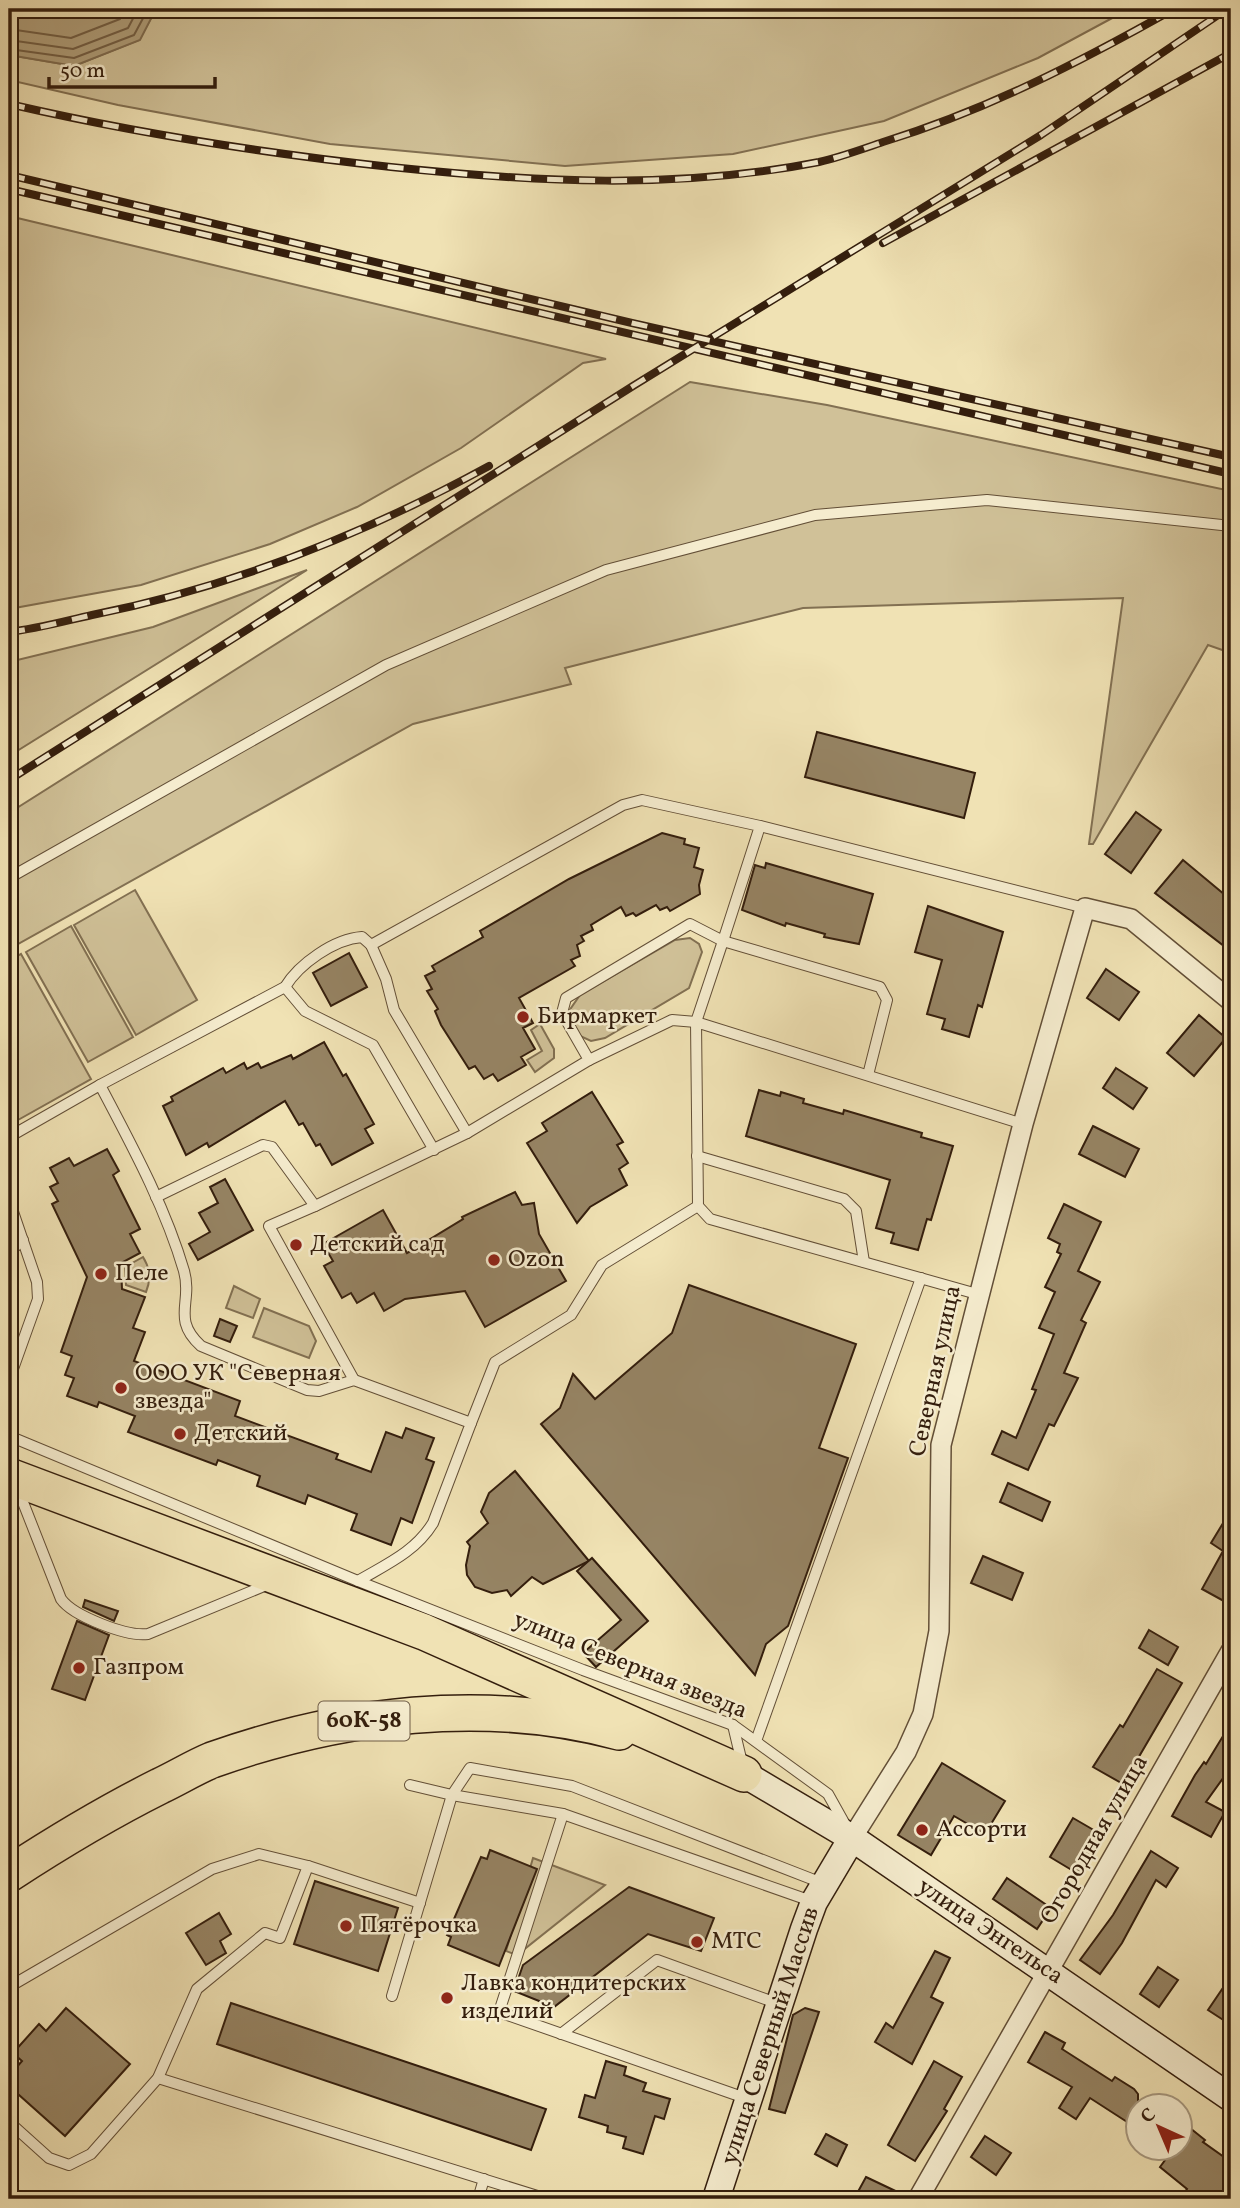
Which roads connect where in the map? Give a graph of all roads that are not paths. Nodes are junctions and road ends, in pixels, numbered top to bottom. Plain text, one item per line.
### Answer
1 (1231, 526) edge
2 (760, 826) junction
3 (9, 878) edge
4 (1085, 908) junction
5 (723, 941) junction
6 (371, 946) junction
7 (285, 987) junction
8 (1231, 1001) edge
9 (696, 1022) junction
10 (589, 1060) junction
11 (868, 1075) junction
12 (100, 1084) junction
13 (1023, 1124) junction
14 (467, 1133) junction
15 (9, 1137) edge
16 (435, 1150) junction
17 (697, 1156) junction
18 (156, 1197) junction
19 (9, 1200) edge
20 (315, 1206) junction
21 (698, 1206) junction
22 (23, 1240) junction
23 (9, 1252) edge
24 (864, 1262) junction
25 (921, 1278) junction
26 (977, 1294) junction
27 (9, 1380) edge
28 (354, 1380) junction
29 (471, 1423) junction
30 (9, 1436) edge
31 (11, 1477) edge
32 (279, 1579) junction
33 (358, 1581) junction
34 (1231, 1651) edge
35 (733, 1724) junction
36 (756, 1741) junction
37 (744, 1774) junction
38 (410, 1784) dead end
39 (452, 1795) junction
40 (563, 1814) junction
41 (852, 1838) junction
42 (308, 1866) junction
43 (9, 1874) edge
44 (819, 1893) junction
45 (420, 1903) junction
46 (1048, 1972) junction
47 (9, 1987) edge
48 (392, 1996) dead end
49 (779, 2004) junction
50 (561, 2034) junction
51 (158, 2078) junction
52 (1231, 2098) edge
53 (749, 2099) junction
54 (9, 2122) edge
55 (484, 2179) junction
56 (478, 2199) edge
57 (547, 2199) edge
58 (716, 2199) edge
59 (918, 2199) edge

1 - 3 lane
2 - 4 lane
2 - 5 lane
2 - 6 lane
4 - 8 street
4 - 13 street, Северная улица
5 - 9 lane
5 - 10 lane
5 - 11 lane
6 - 7 lane
6 - 14 lane
7 - 12 lane
7 - 16 lane
9 - 10 lane
9 - 11 lane
9 - 17 lane
10 - 14 lane
11 - 13 lane
12 - 15 lane
12 - 18 lane
13 - 26 street, Северная улица
14 - 16 lane
16 - 20 lane
17 - 21 lane
17 - 24 lane
18 - 20 lane
18 - 28 lane
19 - 22 lane
20 - 28 lane
21 - 24 lane
21 - 29 lane
22 - 23 lane
22 - 27 lane
24 - 25 lane
25 - 26 lane
25 - 36 lane
26 - 41 street, Северная улица
28 - 29 lane
29 - 33 lane
30 - 33 lane, улица Северная звезда
31 - 32 highway
31 - 32 lane
32 - 37 highway
33 - 35 lane, улица Северная звезда
34 - 46 street, Огородная улица
35 - 36 lane, улица Северная звезда
35 - 37 lane
36 - 41 lane, улица Северная звезда
37 - 41 main road, улица Энгельса
37 - 43 highway, 60К-58
38 - 39 lane
39 - 40 lane
39 - 44 lane
39 - 45 lane
40 - 44 lane
40 - 50 lane
41 - 44 main road, улица Северный Массив
41 - 46 main road, улица Энгельса
42 - 45 lane
42 - 47 lane
42 - 51 lane
44 - 49 main road, улица Северный Массив
45 - 48 lane
46 - 52 main road, улица Энгельса
46 - 59 street, Огородная улица
49 - 50 lane
49 - 53 main road, улица Северный Массив
50 - 53 lane
51 - 54 lane
51 - 55 lane
53 - 58 main road, улица Северный Массив
55 - 56 lane
55 - 57 lane

